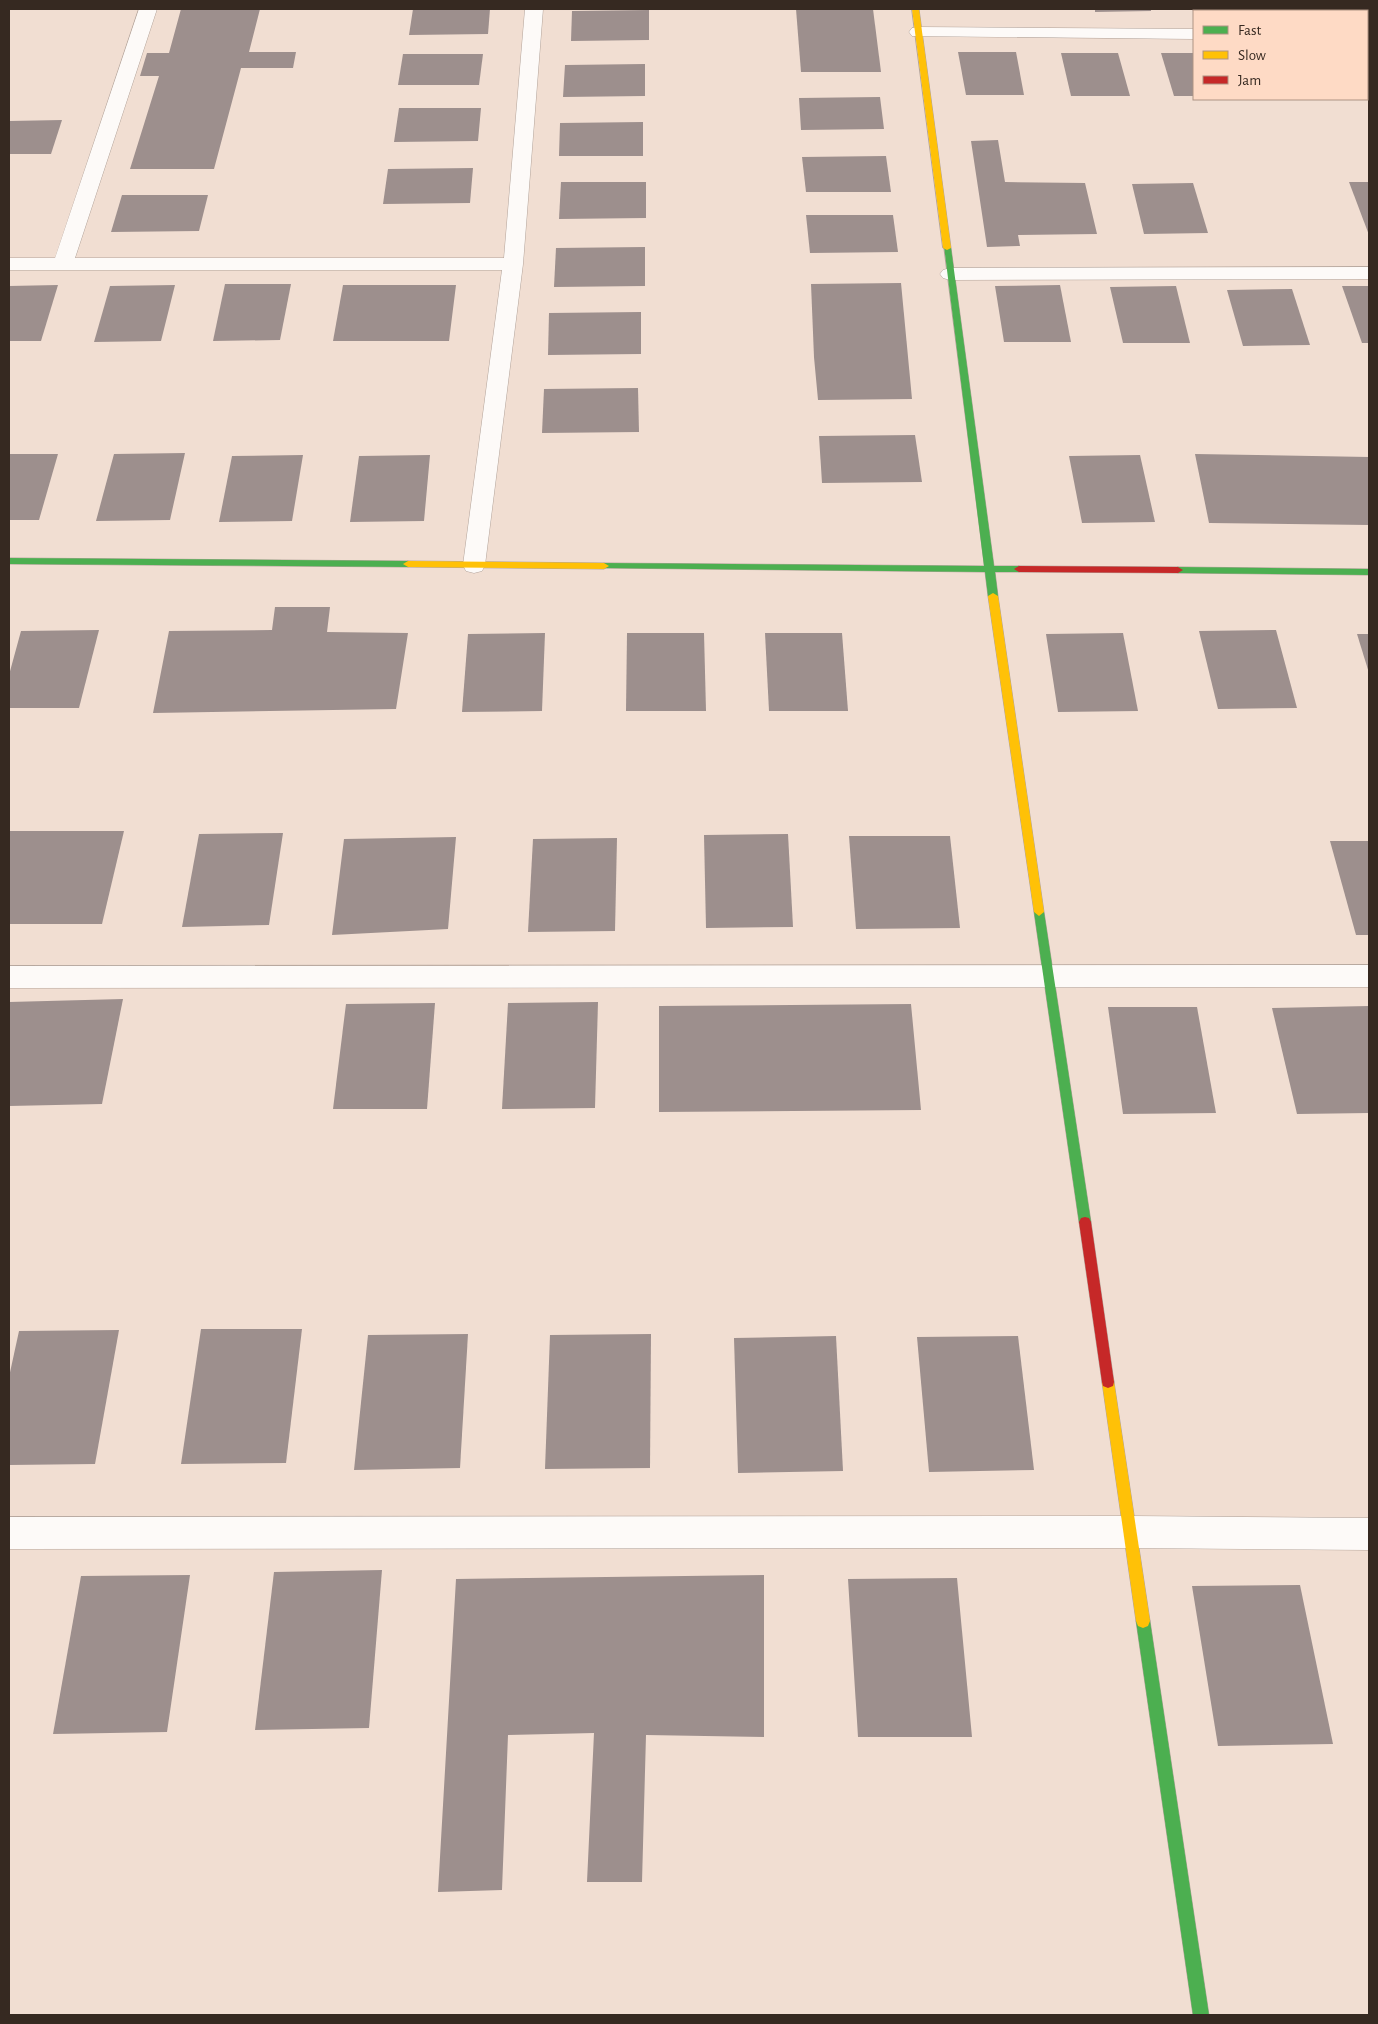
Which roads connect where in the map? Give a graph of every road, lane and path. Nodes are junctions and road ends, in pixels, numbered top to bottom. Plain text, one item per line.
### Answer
1 (148, 9) edge
2 (534, 9) edge
3 (915, 9) edge
4 (918, 32) junction
5 (1193, 34) edge
6 (9, 264) edge
7 (63, 264) junction
8 (514, 264) junction
9 (1369, 273) edge
10 (950, 274) junction
11 (9, 561) edge
12 (474, 565) junction
13 (989, 570) junction
14 (1369, 572) edge
15 (1048, 976) junction
16 (1369, 976) edge
17 (9, 977) edge
18 (1130, 1532) junction
19 (9, 1533) edge
20 (1369, 1534) edge
21 (1201, 2015) edge

1 - 7 street
2 - 8 street
3 - 4 street
4 - 5 street
4 - 10 street
6 - 7 street
7 - 8 street
8 - 12 street
9 - 10 street
10 - 13 street
11 - 12 street
12 - 13 street
13 - 14 street
13 - 15 street
15 - 16 street
15 - 17 street
15 - 18 street
18 - 19 street
18 - 20 street
18 - 21 street

